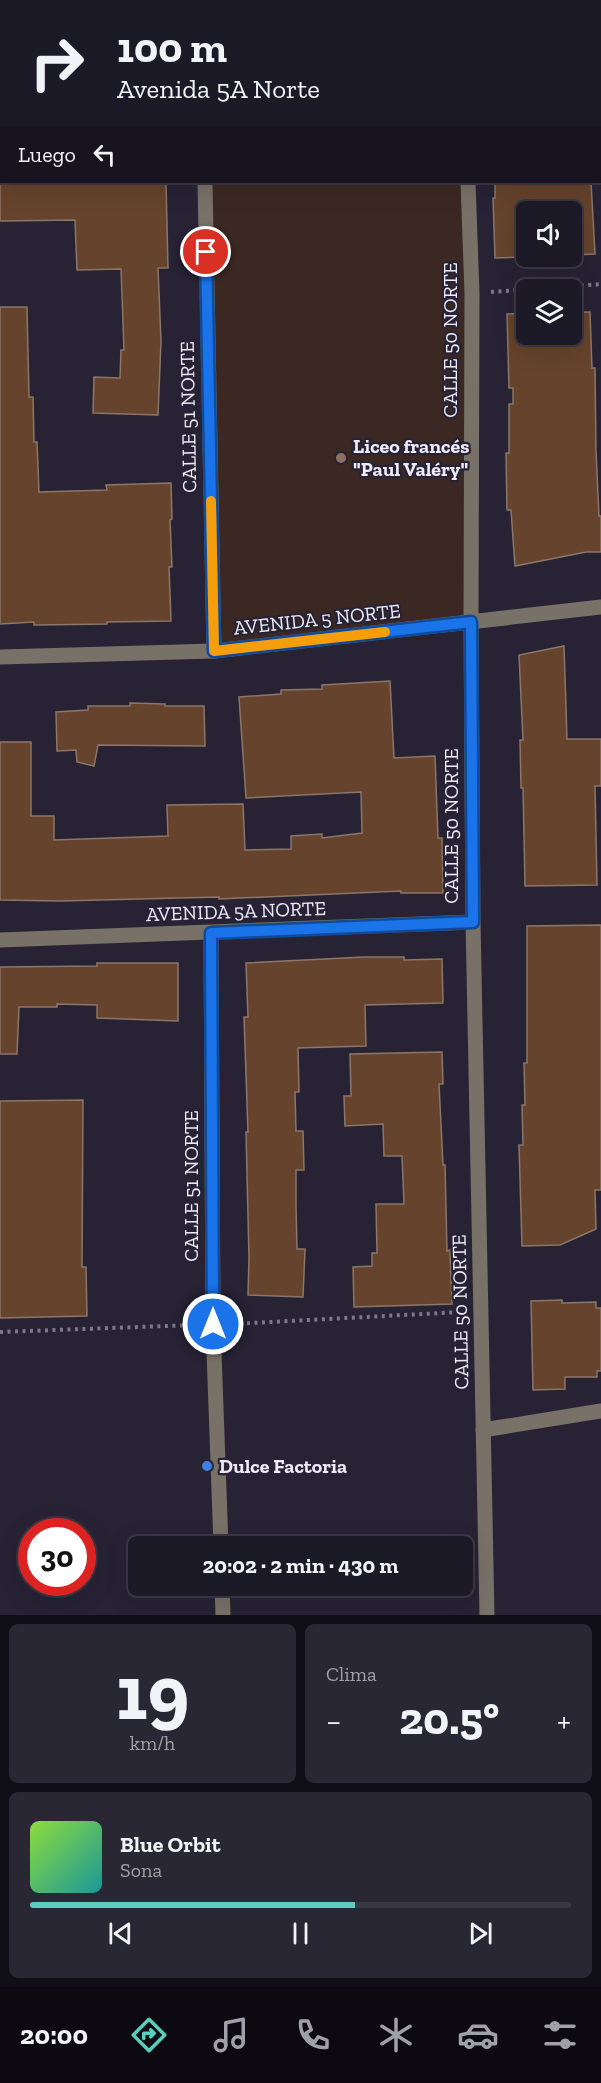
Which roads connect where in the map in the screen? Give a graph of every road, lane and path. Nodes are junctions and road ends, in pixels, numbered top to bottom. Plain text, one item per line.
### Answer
1 (205, 183) edge
2 (468, 183) edge
3 (601, 284) edge
4 (472, 293) junction
5 (601, 606) edge
6 (471, 622) junction
7 (214, 651) junction
8 (0, 657) edge
9 (473, 922) junction
10 (211, 933) junction
11 (0, 940) edge
12 (482, 1311) junction
13 (213, 1324) junction
14 (0, 1332) edge
15 (601, 1411) edge
16 (483, 1430) junction
17 (220, 1536) edge
18 (222, 1596) edge
19 (223, 1615) edge
20 (487, 1615) edge

1 - 7 street, CALLE 51 NORTE
2 - 4 street, CALLE 50 NORTE
3 - 4 path
4 - 6 street, CALLE 50 NORTE
5 - 6 street, AVENIDA 5 NORTE
6 - 7 street, AVENIDA 5 NORTE
6 - 9 street, CALLE 50 NORTE
7 - 8 street, AVENIDA 5 NORTE
9 - 10 street, AVENIDA 5A NORTE
9 - 12 street, CALLE 50 NORTE
10 - 11 street, AVENIDA 5A NORTE
10 - 13 street, CALLE 51 NORTE
12 - 13 path
12 - 16 street, CALLE 50 NORTE
13 - 14 path
13 - 17 street, CALLE 51 NORTE
15 - 16 street
16 - 20 street, CALLE 50 NORTE
18 - 19 street

